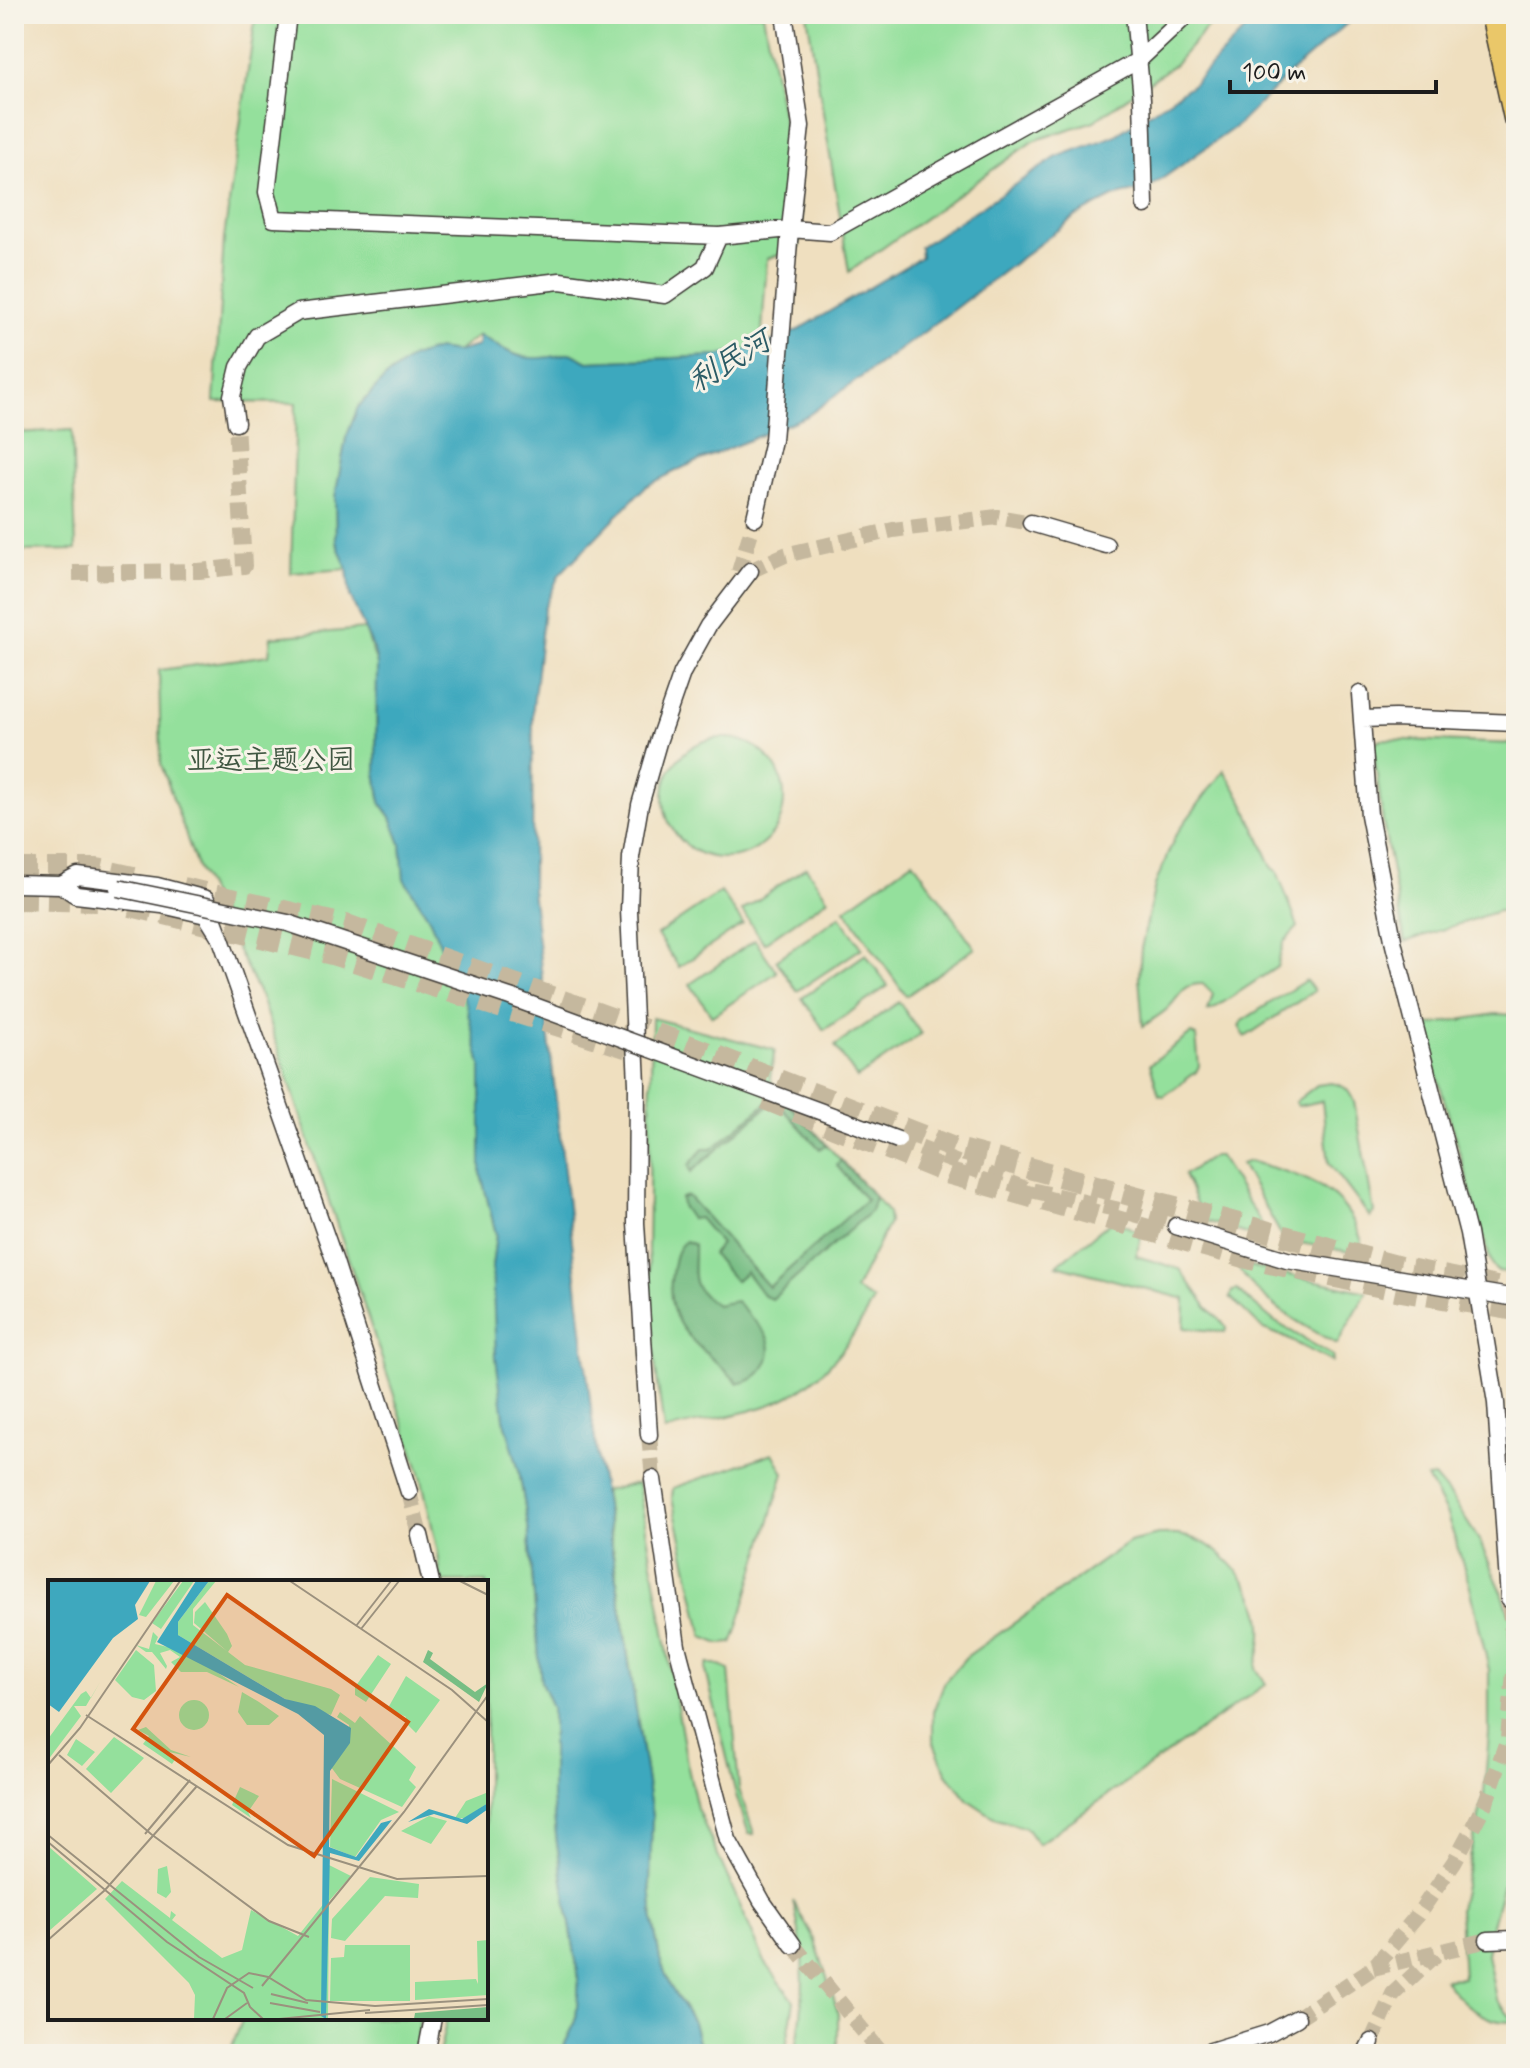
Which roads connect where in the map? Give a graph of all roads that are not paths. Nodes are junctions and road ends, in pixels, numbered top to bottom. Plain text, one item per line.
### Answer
1 (288, 14) edge
2 (784, 14) edge
3 (1134, 14) edge
4 (1188, 14) edge
5 (1493, 14) edge
6 (1139, 60) junction
7 (1516, 118) edge
8 (1145, 205) dead end
9 (790, 229) junction
10 (719, 236) junction
11 (236, 423) tunnel mouth
12 (755, 518) tunnel mouth
13 (1031, 523) tunnel mouth
14 (1106, 545) dead end
15 (742, 576) tunnel mouth
16 (1360, 694) dead end
17 (1362, 719) junction
18 (1516, 723) edge
19 (14, 884) edge
20 (118, 888) tunnel mouth
21 (898, 1140) tunnel mouth
22 (1176, 1226) tunnel mouth
23 (1477, 1292) junction
24 (1516, 1298) edge
25 (649, 1435) tunnel mouth
26 (653, 1479) tunnel mouth
27 (409, 1492) tunnel mouth
28 (420, 1535) tunnel mouth
29 (431, 1580) edge
30 (1509, 1599) dead end
31 (1516, 1939) edge
32 (1488, 1940) tunnel mouth
33 (793, 1945) tunnel mouth
34 (1297, 2018) tunnel mouth
35 (433, 2020) edge
36 (426, 2054) edge
37 (1201, 2054) edge

1 - 10 street
2 - 9 street
3 - 6 street
4 - 6 street
5 - 7 main road
6 - 8 street
6 - 9 street
9 - 10 street
9 - 12 street
10 - 11 street
13 - 14 street
15 - 25 street
16 - 17 street
17 - 18 street
17 - 23 street
19 - 27 street
20 - 21 street, bridge
22 - 23 street
23 - 24 street
23 - 30 street
26 - 33 street
28 - 29 street
31 - 32 street
34 - 37 street
35 - 36 street

